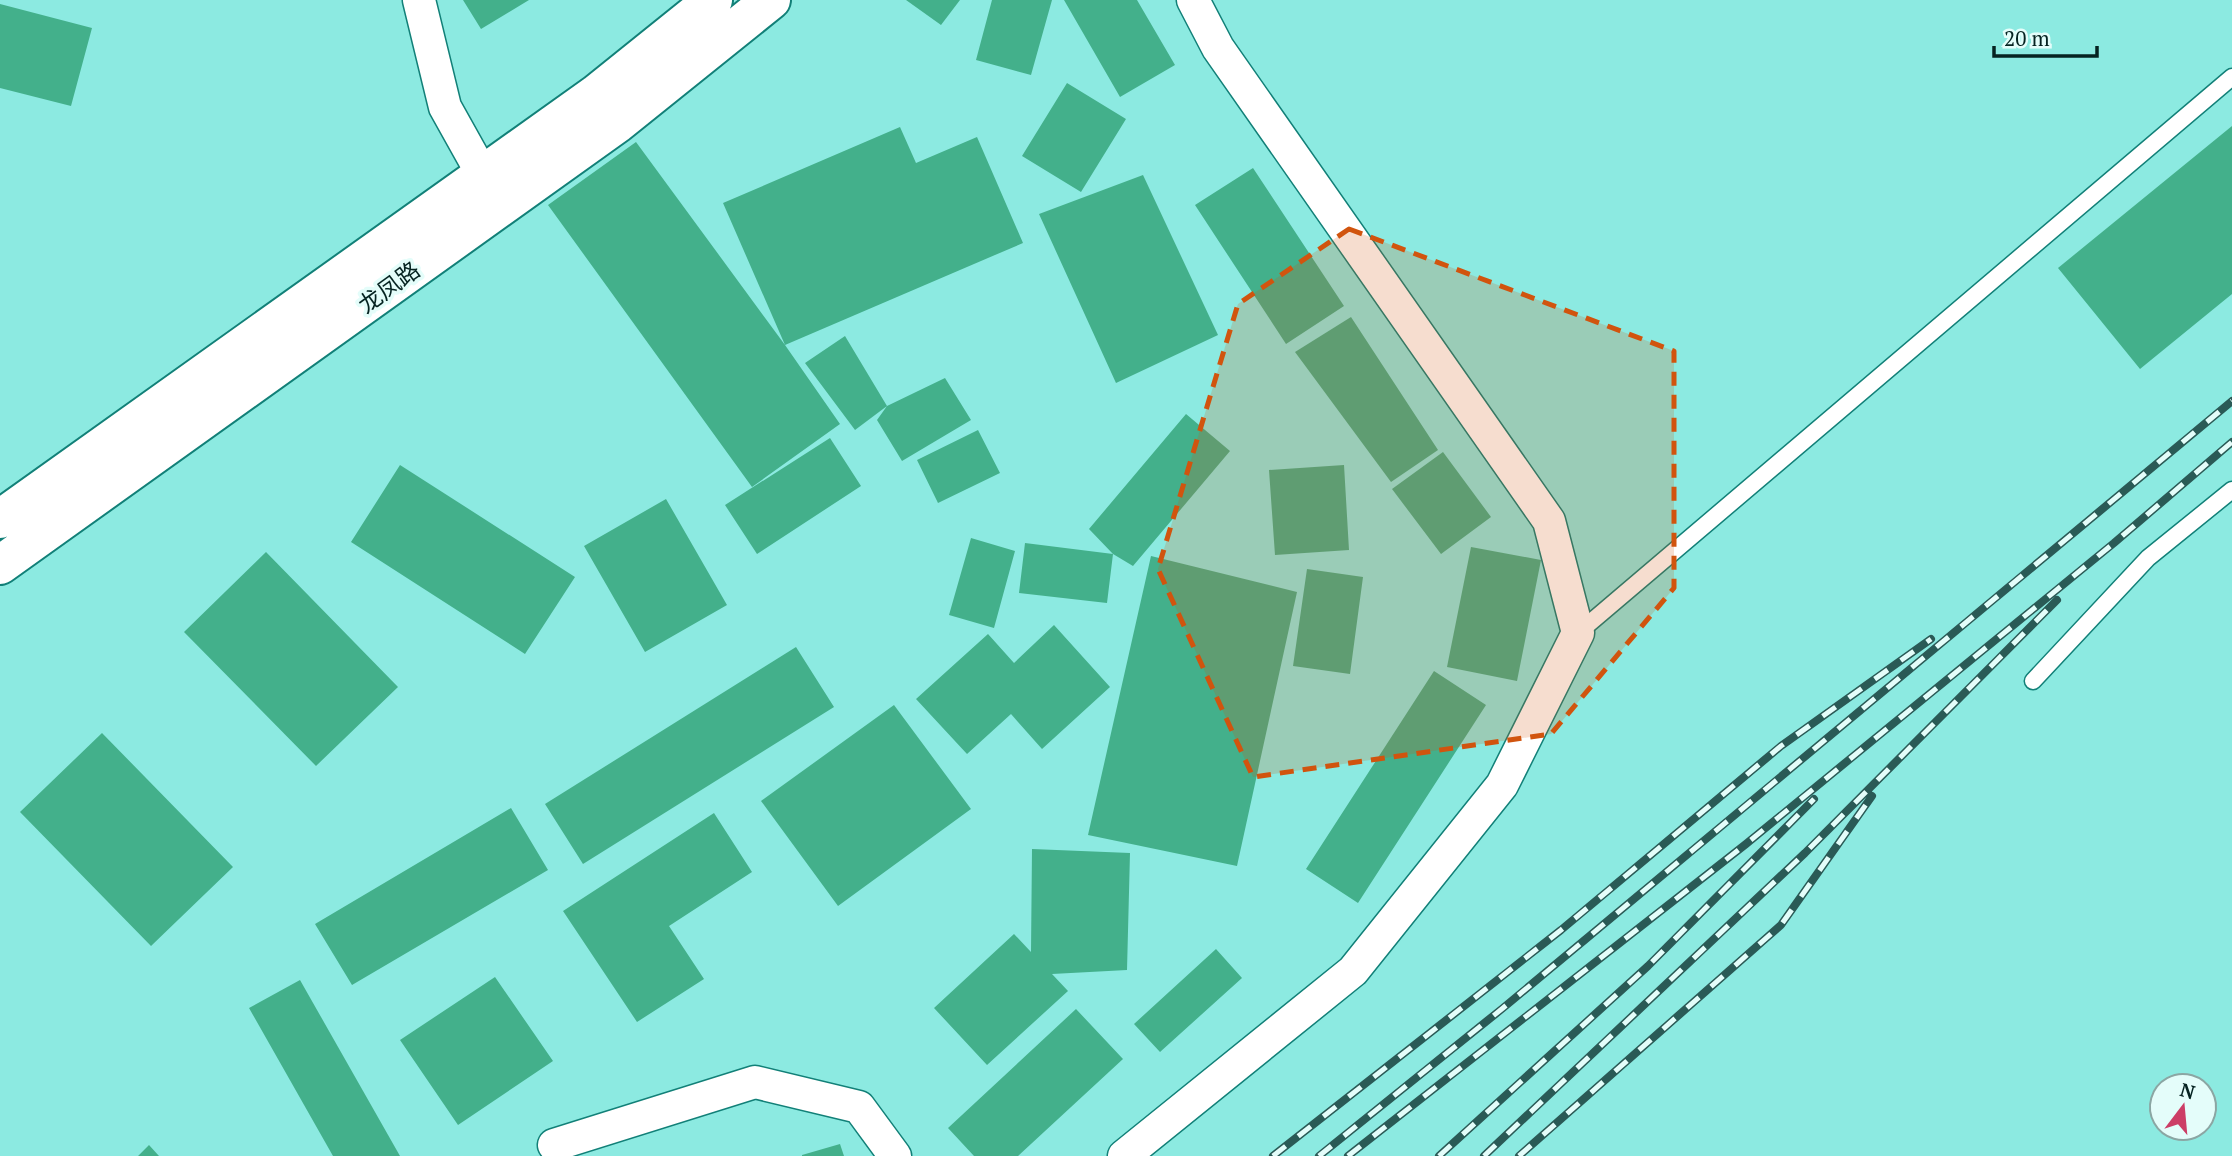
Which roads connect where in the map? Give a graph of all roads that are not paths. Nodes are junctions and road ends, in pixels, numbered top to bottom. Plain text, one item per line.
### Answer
1 (419, 0) edge
2 (713, 0) edge
3 (771, 0) edge
4 (1193, 0) edge
5 (2232, 77) edge
6 (491, 191) junction
7 (2232, 490) edge
8 (0, 519) edge
9 (0, 565) edge
10 (1577, 633) junction
11 (2033, 681) dead end
12 (554, 1145) dead end
13 (894, 1156) edge
14 (1124, 1156) edge

1 - 6 street
2 - 6 main road, 龙凤路
3 - 6 main road, 龙凤路
4 - 10 street
5 - 10 lane
6 - 8 main road, 龙凤路
6 - 9 main road, 龙凤路
7 - 11 lane
10 - 14 street
12 - 13 street

